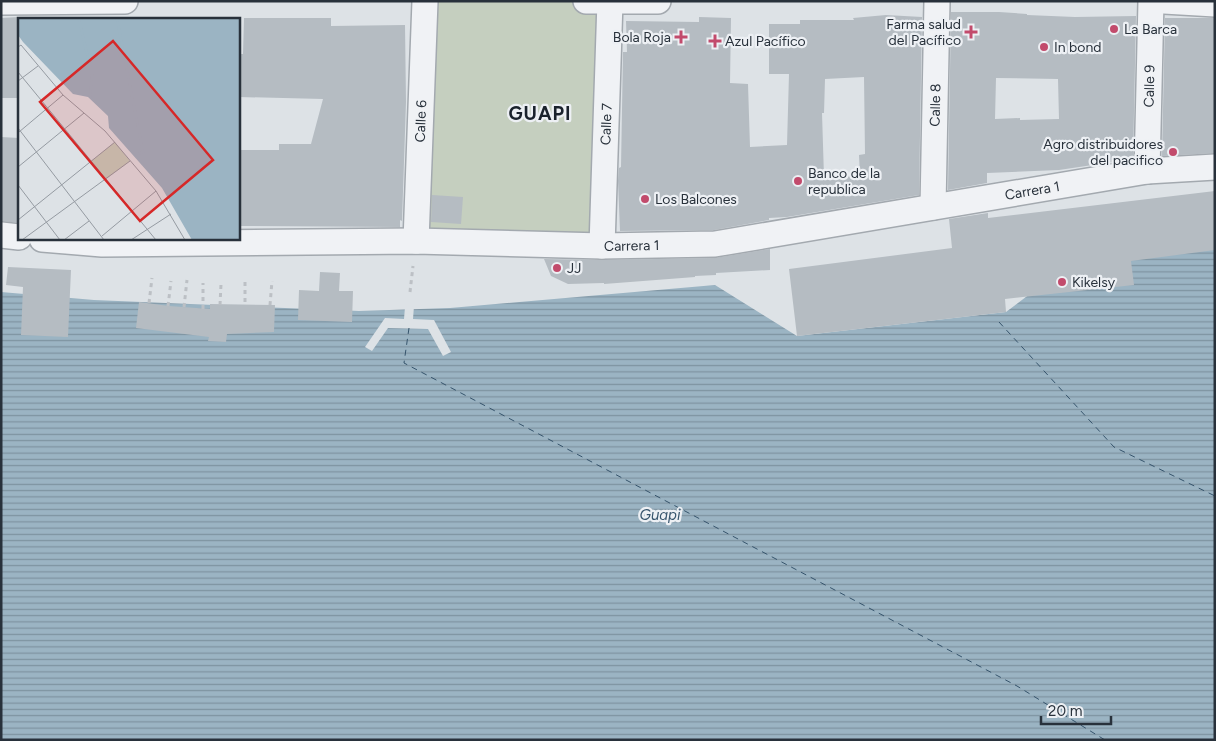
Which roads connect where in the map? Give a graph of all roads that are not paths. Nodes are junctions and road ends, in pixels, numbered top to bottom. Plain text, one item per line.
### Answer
1 (101, 1) edge
2 (125, 1) edge
3 (425, 1) edge
4 (586, 1) edge
5 (658, 1) edge
6 (937, 1) edge
7 (1151, 1) edge
8 (1164, 1) edge
9 (1, 2) edge
10 (610, 2) edge
11 (1215, 4) edge
12 (101, 18) edge
13 (1215, 167) edge
14 (1147, 171) junction
15 (933, 207) junction
16 (1, 235) edge
17 (18, 237) edge
18 (72, 240) edge
19 (102, 241) edge
20 (416, 241) junction
21 (602, 246) junction

1 - 2 street
1 - 9 street
1 - 12 street
3 - 20 street, Calle 6
4 - 10 street
5 - 10 street
6 - 15 street, Calle 8
7 - 14 street, Calle 9
8 - 11 street
10 - 21 street, Calle 7
13 - 14 street, Carrera 1
14 - 15 street, Carrera 1
15 - 21 street, Carrera 1
16 - 17 street
18 - 19 street, Carrera 1
19 - 20 street, Carrera 1
20 - 21 street, Carrera 1

